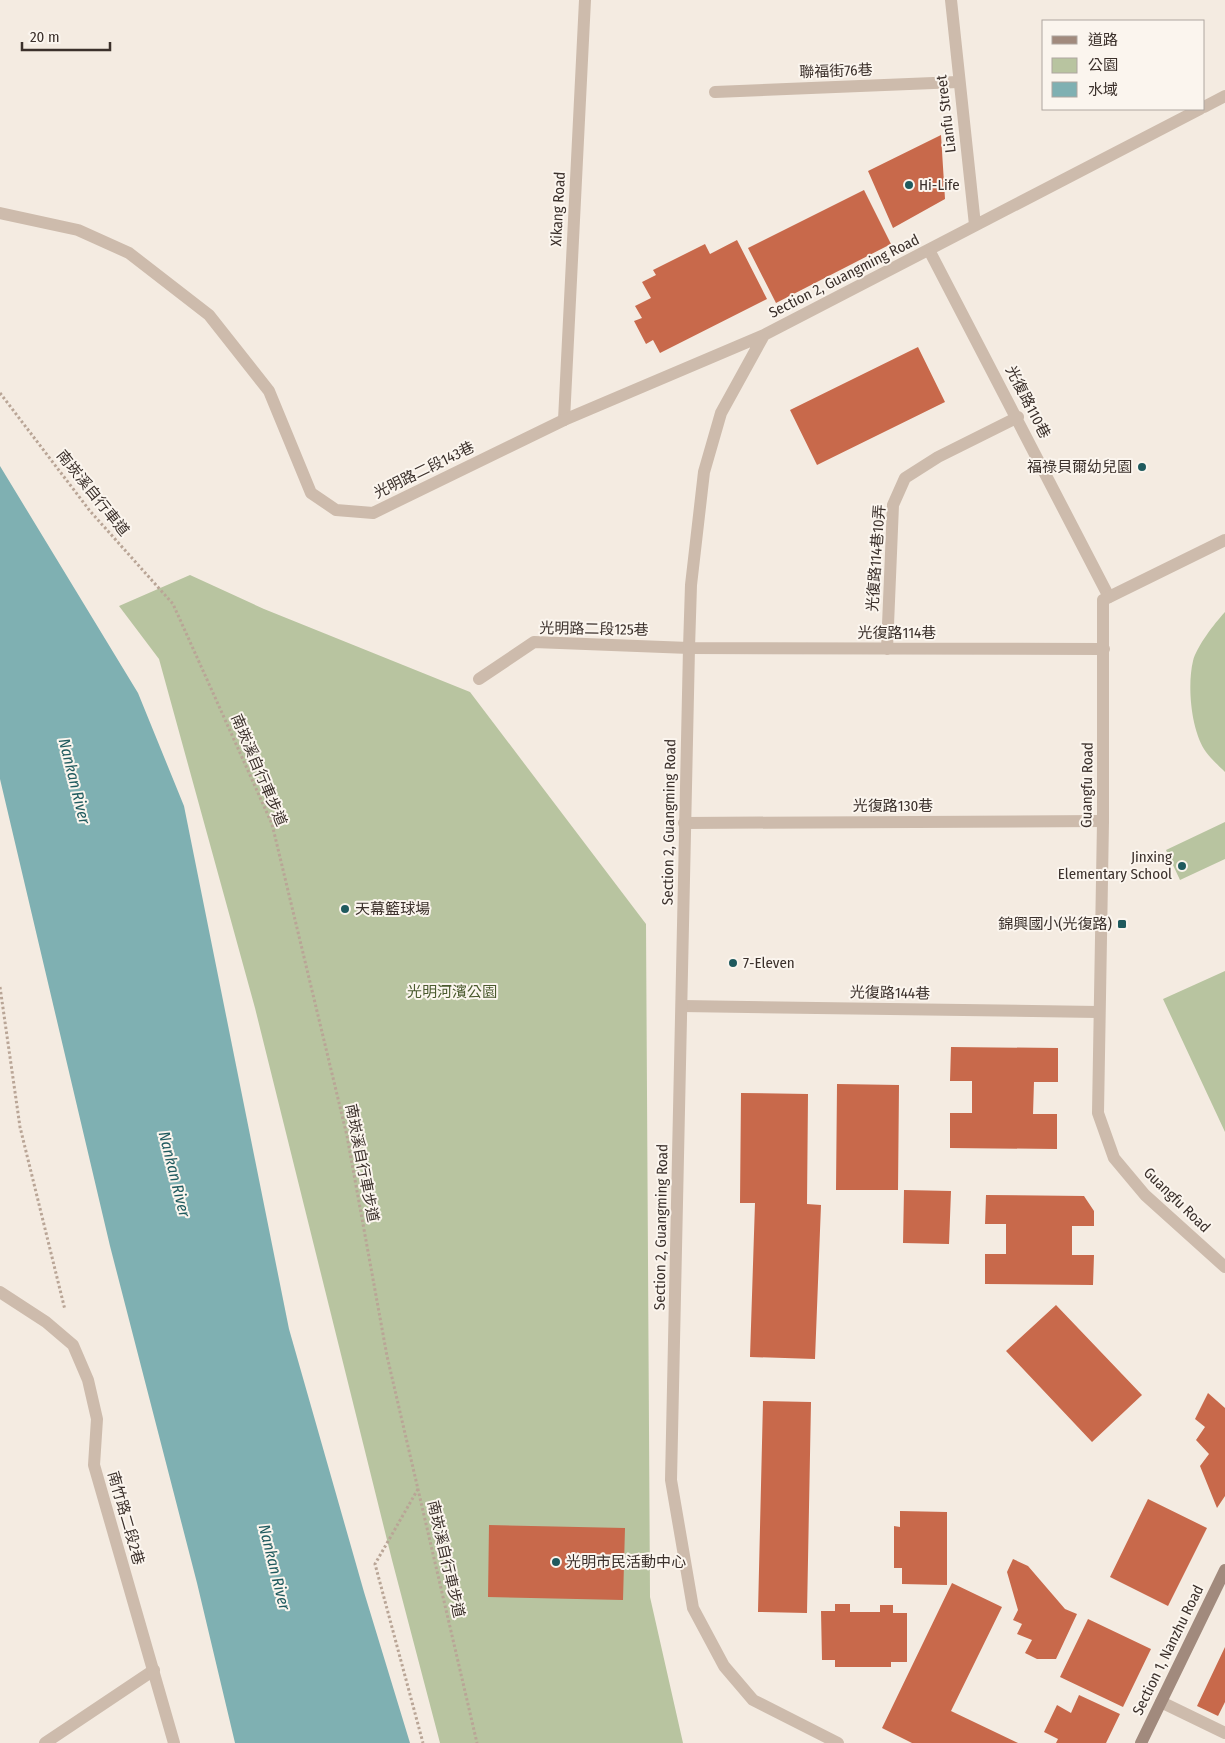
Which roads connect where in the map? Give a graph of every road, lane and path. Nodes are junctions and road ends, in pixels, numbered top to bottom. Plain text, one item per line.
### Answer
1 (585, 0) edge
2 (951, 0) edge
3 (958, 82) junction
4 (715, 92) dead end
5 (1225, 96) edge
6 (1205, 106) edge
7 (1198, 110) edge
8 (0, 213) edge
9 (976, 225) junction
10 (929, 250) junction
11 (764, 335) junction
12 (0, 393) edge
13 (1018, 417) junction
14 (564, 420) junction
15 (1225, 540) edge
16 (1109, 597) junction
17 (173, 604) joint
18 (689, 648) junction
19 (887, 649) junction
20 (1104, 649) junction
21 (479, 680) dead end
22 (1103, 821) junction
23 (684, 822) junction
24 (0, 987) edge
25 (682, 1006) junction
26 (1098, 1012) junction
27 (1225, 1267) edge
28 (0, 1292) edge
29 (73, 1345) junction
30 (418, 1488) junction
31 (1225, 1570) edge
32 (154, 1670) junction
33 (1161, 1702) junction
34 (1225, 1733) edge
35 (45, 1743) edge
36 (174, 1743) edge
37 (423, 1743) edge
38 (477, 1743) edge
39 (838, 1743) edge
40 (1140, 1743) edge

1 - 14 street, Xikang Road
2 - 3 street, Lianfu Street
3 - 4 street, 聯福街76巷
3 - 9 street, Lianfu Street
5 - 6 street
7 - 9 street, Section 2, Guangming Road
8 - 14 street, 光明路二段143巷
9 - 10 street, Section 2, Guangming Road
10 - 11 street, Section 2, Guangming Road
10 - 13 street, 光復路110巷
11 - 14 street, 光明路二段143巷
11 - 18 street, Section 2, Guangming Road
12 - 17 path, 南崁溪自行車道
13 - 16 street, 光復路110巷
13 - 19 street, 光復路114巷10弄
15 - 16 street
16 - 20 street, Guangfu Road
17 - 30 path, 南崁溪自行車步道
18 - 19 street, 光復路114巷
18 - 21 street, 光明路二段125巷
18 - 23 street, Section 2, Guangming Road
19 - 20 street, 光復路114巷
20 - 22 street, Guangfu Road
22 - 23 street, 光復路130巷
22 - 26 street, Guangfu Road
23 - 25 street, Section 2, Guangming Road
24 - 29 path
25 - 26 street, 光復路144巷
25 - 39 street, Section 2, Guangming Road
26 - 27 street, Guangfu Road
28 - 29 street, 南竹路二段2巷
29 - 32 street, 南竹路二段2巷
30 - 37 path
30 - 38 path, 南崁溪自行車步道
31 - 33 street, Section 1, Nanzhu Road
32 - 35 street
32 - 36 street, 南竹路二段2巷
33 - 34 street
33 - 40 street, Section 1, Nanzhu Road

